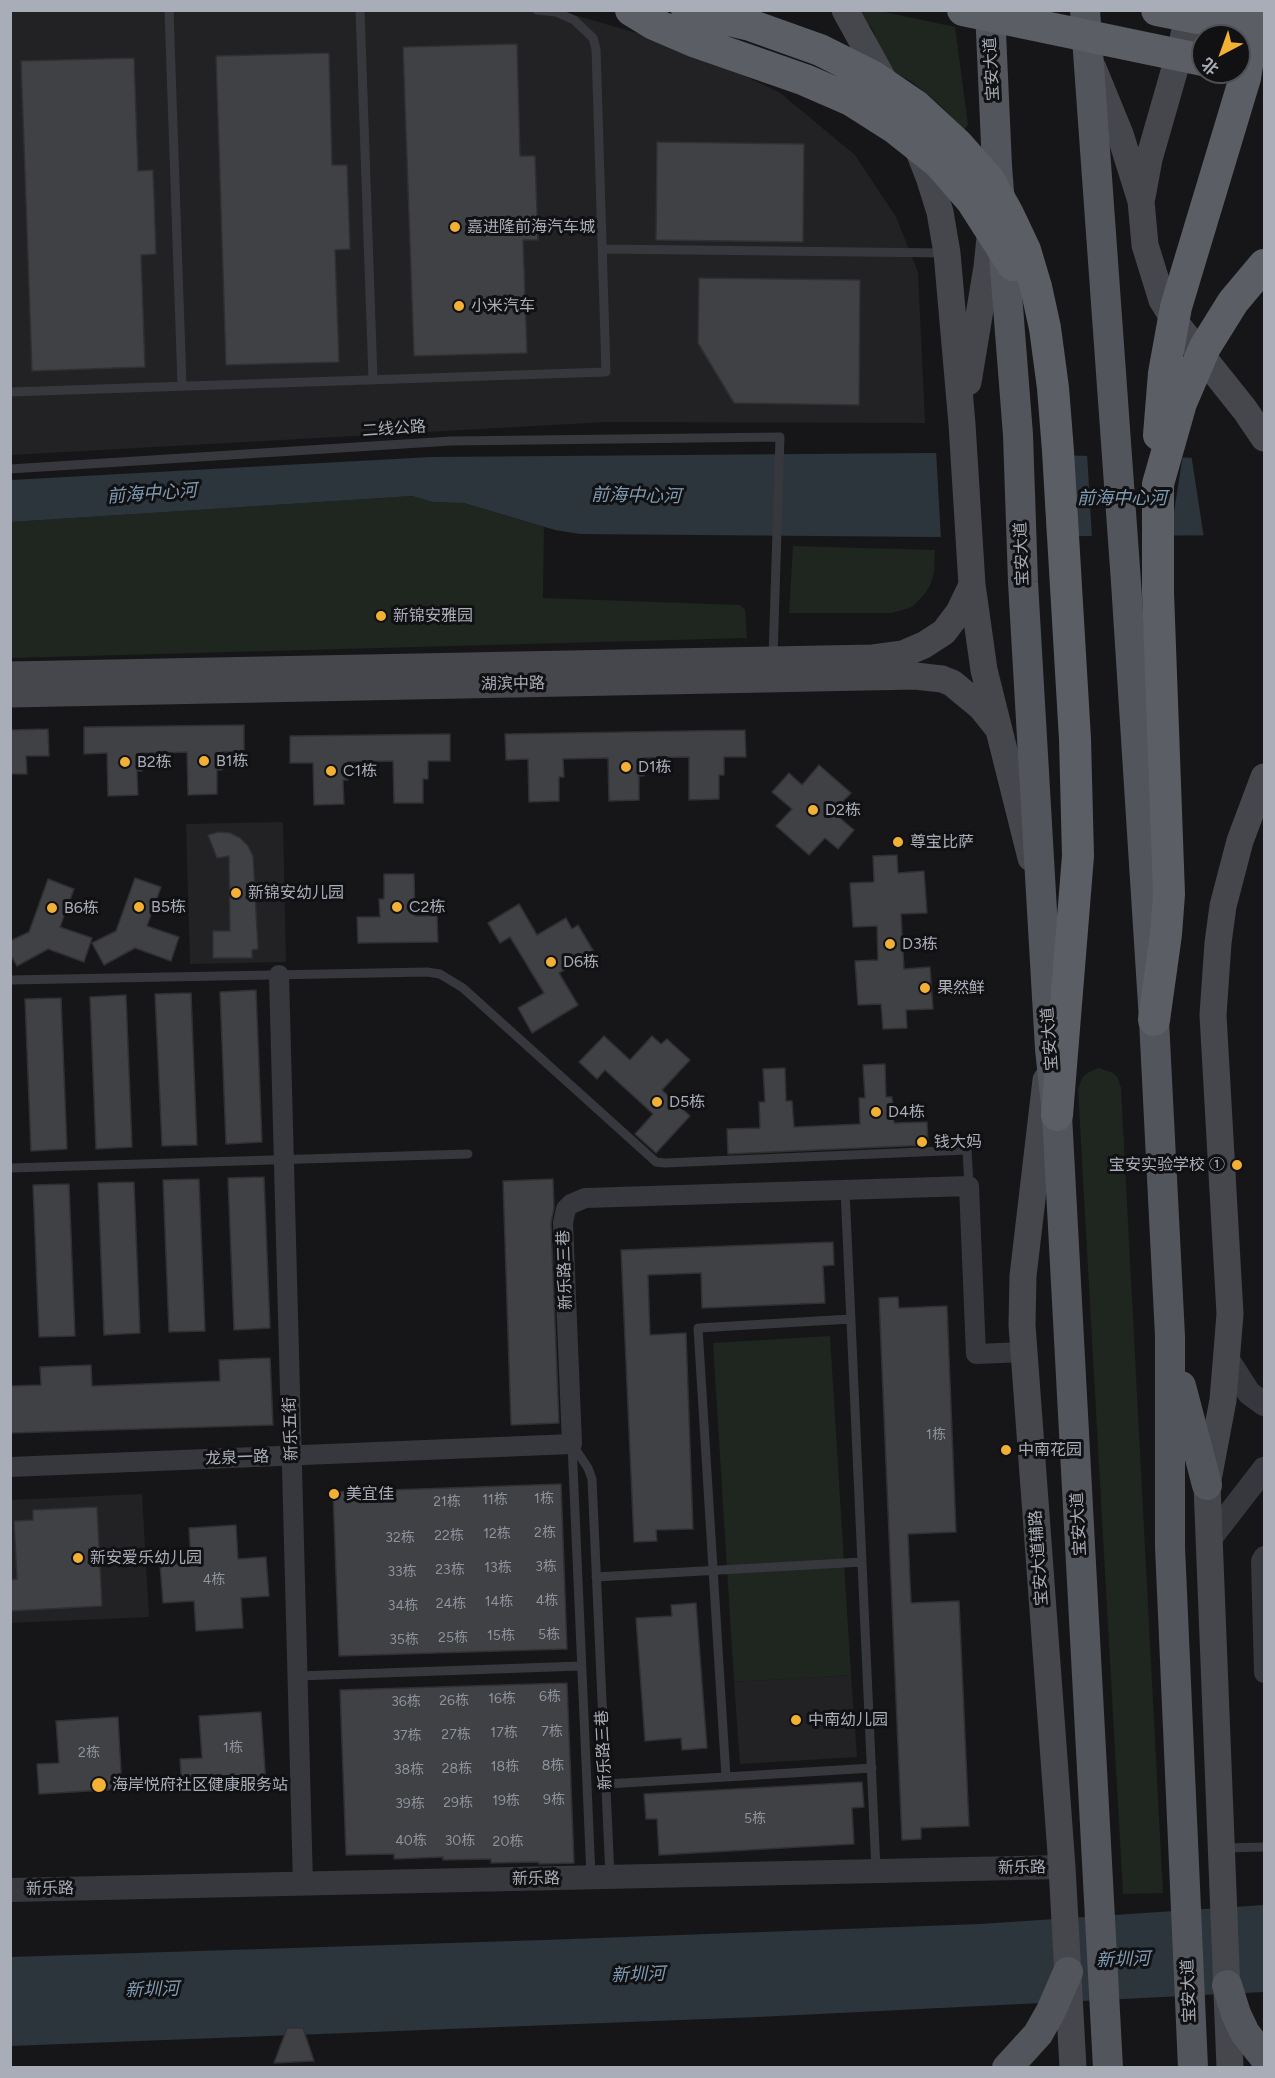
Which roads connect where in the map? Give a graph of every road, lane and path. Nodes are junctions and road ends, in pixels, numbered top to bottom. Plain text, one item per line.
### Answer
1 (169, 10) edge
2 (360, 10) edge
3 (537, 10) edge
4 (631, 10) edge
5 (687, 10) edge
6 (844, 10) edge
7 (963, 10) edge
8 (990, 10) edge
9 (1085, 10) edge
10 (1157, 10) edge
11 (1189, 10) edge
12 (1254, 10) edge
13 (1264, 31) edge
14 (1088, 55) junction
15 (1191, 58) edge
16 (997, 166) junction
17 (1141, 201) junction
18 (603, 249) junction
19 (947, 253) junction
20 (1264, 265) edge
21 (1045, 328) junction
22 (373, 379) junction
23 (182, 385) junction
24 (10, 392) edge
25 (962, 429) junction
26 (1263, 436) edge
27 (10, 469) edge
28 (1158, 484) junction
29 (971, 584) junction
30 (773, 660) junction
31 (832, 669) junction
32 (10, 675) edge
33 (10, 694) edge
34 (998, 727) junction
35 (1264, 777) edge
36 (1257, 806) edge
37 (1042, 900) junction
38 (279, 975) junction
39 (10, 980) edge
40 (1154, 1020) junction
41 (1050, 1049) junction
42 (1057, 1115) junction
43 (468, 1154) dead end
44 (284, 1160) junction
45 (10, 1168) edge
46 (969, 1185) junction
47 (845, 1190) junction
48 (851, 1319) junction
49 (1170, 1336) junction
50 (1024, 1352) junction
51 (1228, 1360) junction
52 (1264, 1404) edge
53 (572, 1444) junction
54 (292, 1455) junction
55 (10, 1467) edge
56 (1264, 1470) edge
57 (1207, 1485) junction
58 (1209, 1540) junction
59 (1264, 1556) edge
60 (862, 1562) junction
61 (713, 1570) junction
62 (596, 1577) junction
63 (581, 1666) junction
64 (1264, 1673) edge
65 (298, 1676) junction
66 (872, 1768) junction
67 (726, 1777) junction
68 (606, 1784) junction
69 (1264, 1847) edge
70 (1221, 1848) junction
71 (1062, 1867) junction
72 (876, 1871) junction
73 (600, 1877) junction
74 (303, 1884) junction
75 (10, 1890) edge
76 (1068, 1972) joint
77 (1227, 1985) junction
78 (1058, 2020) junction
79 (1264, 2057) edge
80 (1007, 2067) edge
81 (1073, 2067) edge
82 (1108, 2067) edge
83 (1192, 2067) edge
84 (1230, 2067) edge

1 - 23 lane
2 - 22 lane
3 - 18 lane
4 - 21 highway
5 - 21 highway
6 - 19 main road
7 - 15 highway
8 - 16 main road, 宝安大道
9 - 14 main road, 宝安大道
10 - 13 highway
11 - 17 main road
12 - 28 highway
14 - 17 main road
14 - 40 main road, 宝安大道
16 - 25 main road
16 - 37 main road, 宝安大道
17 - 26 main road
18 - 19 lane
18 - 22 lane
19 - 25 main road
20 - 28 highway
21 - 42 highway
22 - 23 lane
23 - 24 lane
25 - 29 main road
27 - 30 lane, 二线公路
28 - 40 highway
29 - 31 main road, 湖滨中路
29 - 34 main road
30 - 31 main road, 湖滨中路
30 - 32 main road, 湖滨中路
31 - 33 main road, 湖滨中路
31 - 34 main road, 湖滨中路
34 - 37 main road
35 - 36 main road
36 - 51 main road
37 - 41 main road, 宝安大道
38 - 39 lane
38 - 44 street, 新乐五街
38 - 46 lane
40 - 49 main road, 宝安大道
41 - 42 main road, 宝安大道
41 - 50 main road, 宝安大道辅路
42 - 82 main road, 宝安大道
43 - 44 lane
44 - 45 lane
44 - 54 street, 新乐五街
46 - 47 street, 新乐路三巷
46 - 50 street
47 - 48 lane
47 - 53 street, 新乐路三巷
48 - 60 lane
48 - 61 lane
49 - 57 main road
49 - 83 main road, 宝安大道
50 - 71 main road, 宝安大道辅路
51 - 52 street
51 - 57 main road
53 - 54 street, 龙泉一路
53 - 62 lane, 新乐路三巷
53 - 63 lane
54 - 55 street, 龙泉一路
54 - 65 street, 新乐五街
56 - 58 street
57 - 58 main road
58 - 70 main road
59 - 64 street
60 - 61 lane
60 - 66 lane
61 - 62 lane
61 - 67 lane
62 - 68 lane, 新乐路三巷
63 - 65 lane
63 - 73 lane
65 - 74 street, 新乐五街
66 - 67 lane
66 - 72 lane
67 - 68 lane
68 - 73 lane, 新乐路三巷
69 - 70 lane
70 - 77 main road
71 - 72 street, 新乐路
71 - 76 main road, 宝安大道辅路
72 - 73 street, 新乐路
73 - 74 street, 新乐路
74 - 75 street, 新乐路
76 - 78 main road
77 - 79 main road
77 - 84 main road
78 - 80 main road
78 - 81 main road

